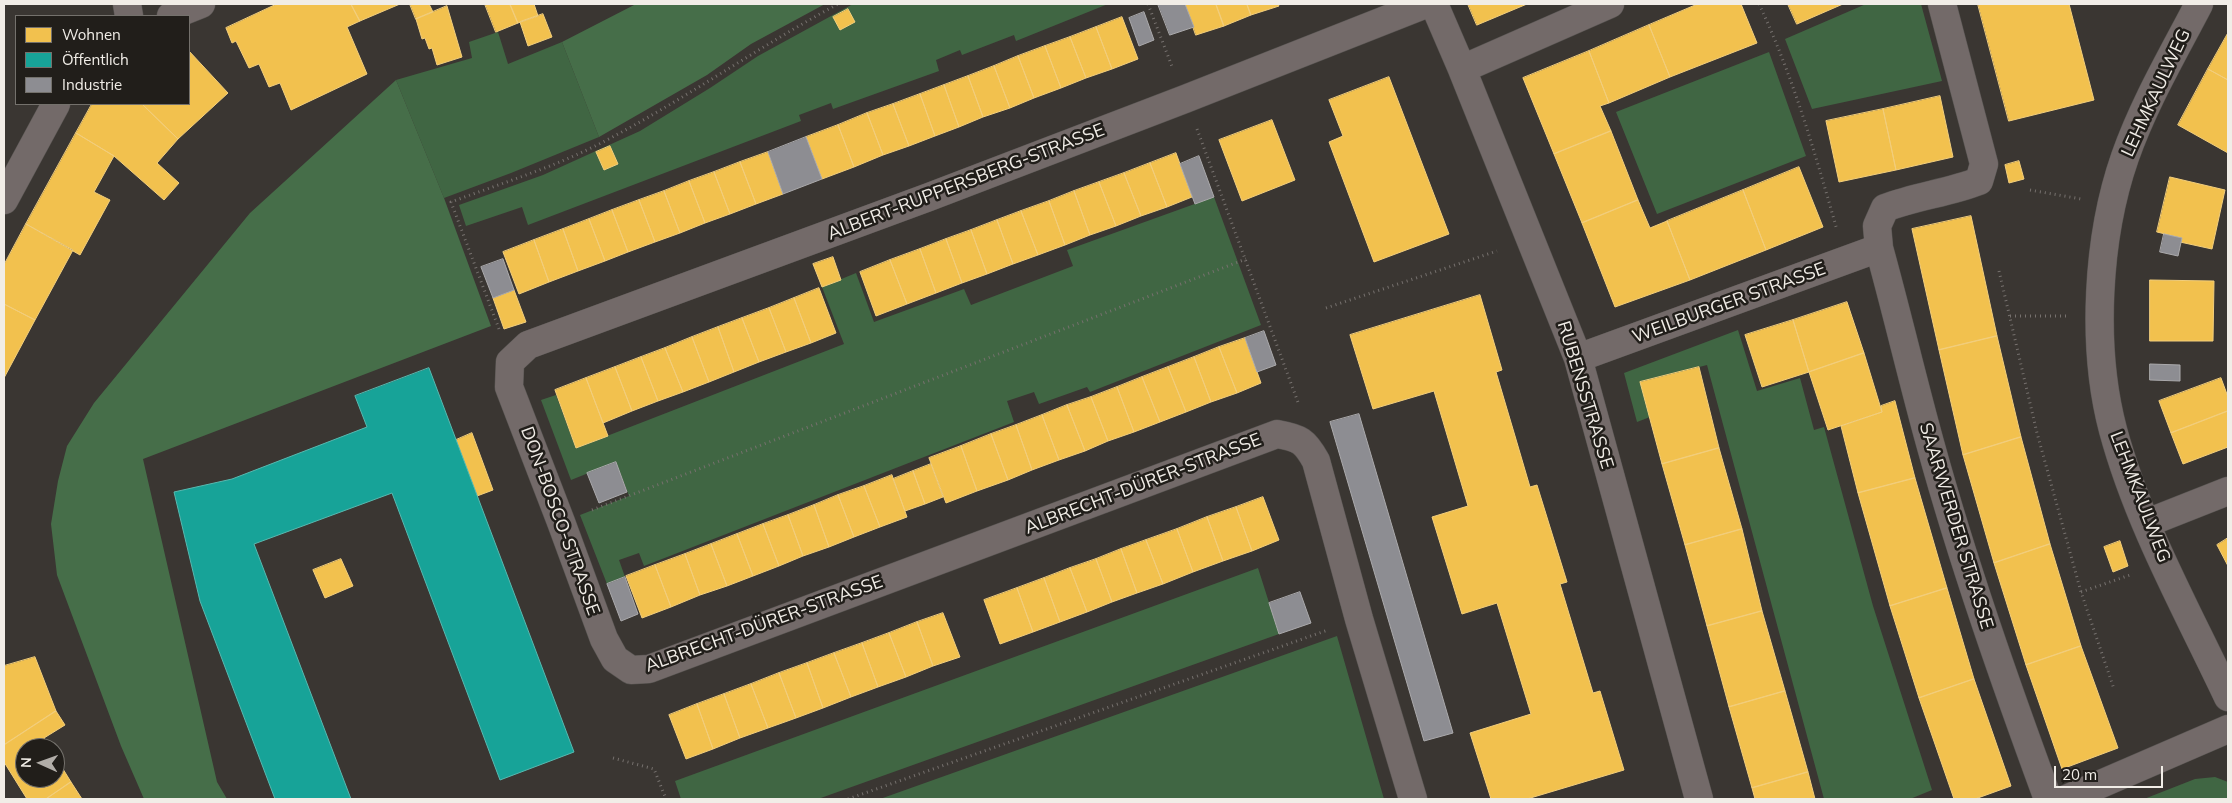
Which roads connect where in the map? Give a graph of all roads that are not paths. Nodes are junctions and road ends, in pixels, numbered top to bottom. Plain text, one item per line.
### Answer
1 (201, 4) edge
2 (1426, 4) edge
3 (1434, 4) edge
4 (1610, 4) edge
5 (1942, 4) edge
6 (2199, 4) edge
7 (174, 15) edge
8 (1462, 68) junction
9 (55, 105) edge
10 (4, 200) edge
11 (1879, 248) junction
12 (1578, 358) junction
13 (510, 362) joint
14 (2228, 491) edge
15 (2147, 523) junction
16 (631, 670) joint
17 (2228, 697) edge
18 (2228, 729) edge
19 (1412, 799) edge
20 (1699, 799) edge
21 (2048, 799) edge
22 (2066, 799) edge

1 - 7 street
2 - 13 street, ALBERT-RUPPERSBERG-STRASSE
3 - 8 street, RUBENSSTRASSE
4 - 8 street
5 - 11 street, SAARWERDER STRASSE
6 - 15 street, LEHMKAULWEG
8 - 12 street, RUBENSSTRASSE
9 - 10 street
11 - 12 street, WEILBURGER STRASSE
11 - 21 street, SAARWERDER STRASSE
12 - 20 street, RUBENSSTRASSE
13 - 16 street, DON-BOSCO-STRASSE
14 - 15 street
15 - 17 street, LEHMKAULWEG
16 - 19 street, ALBRECHT-DÜRER-STRASSE
18 - 22 street

